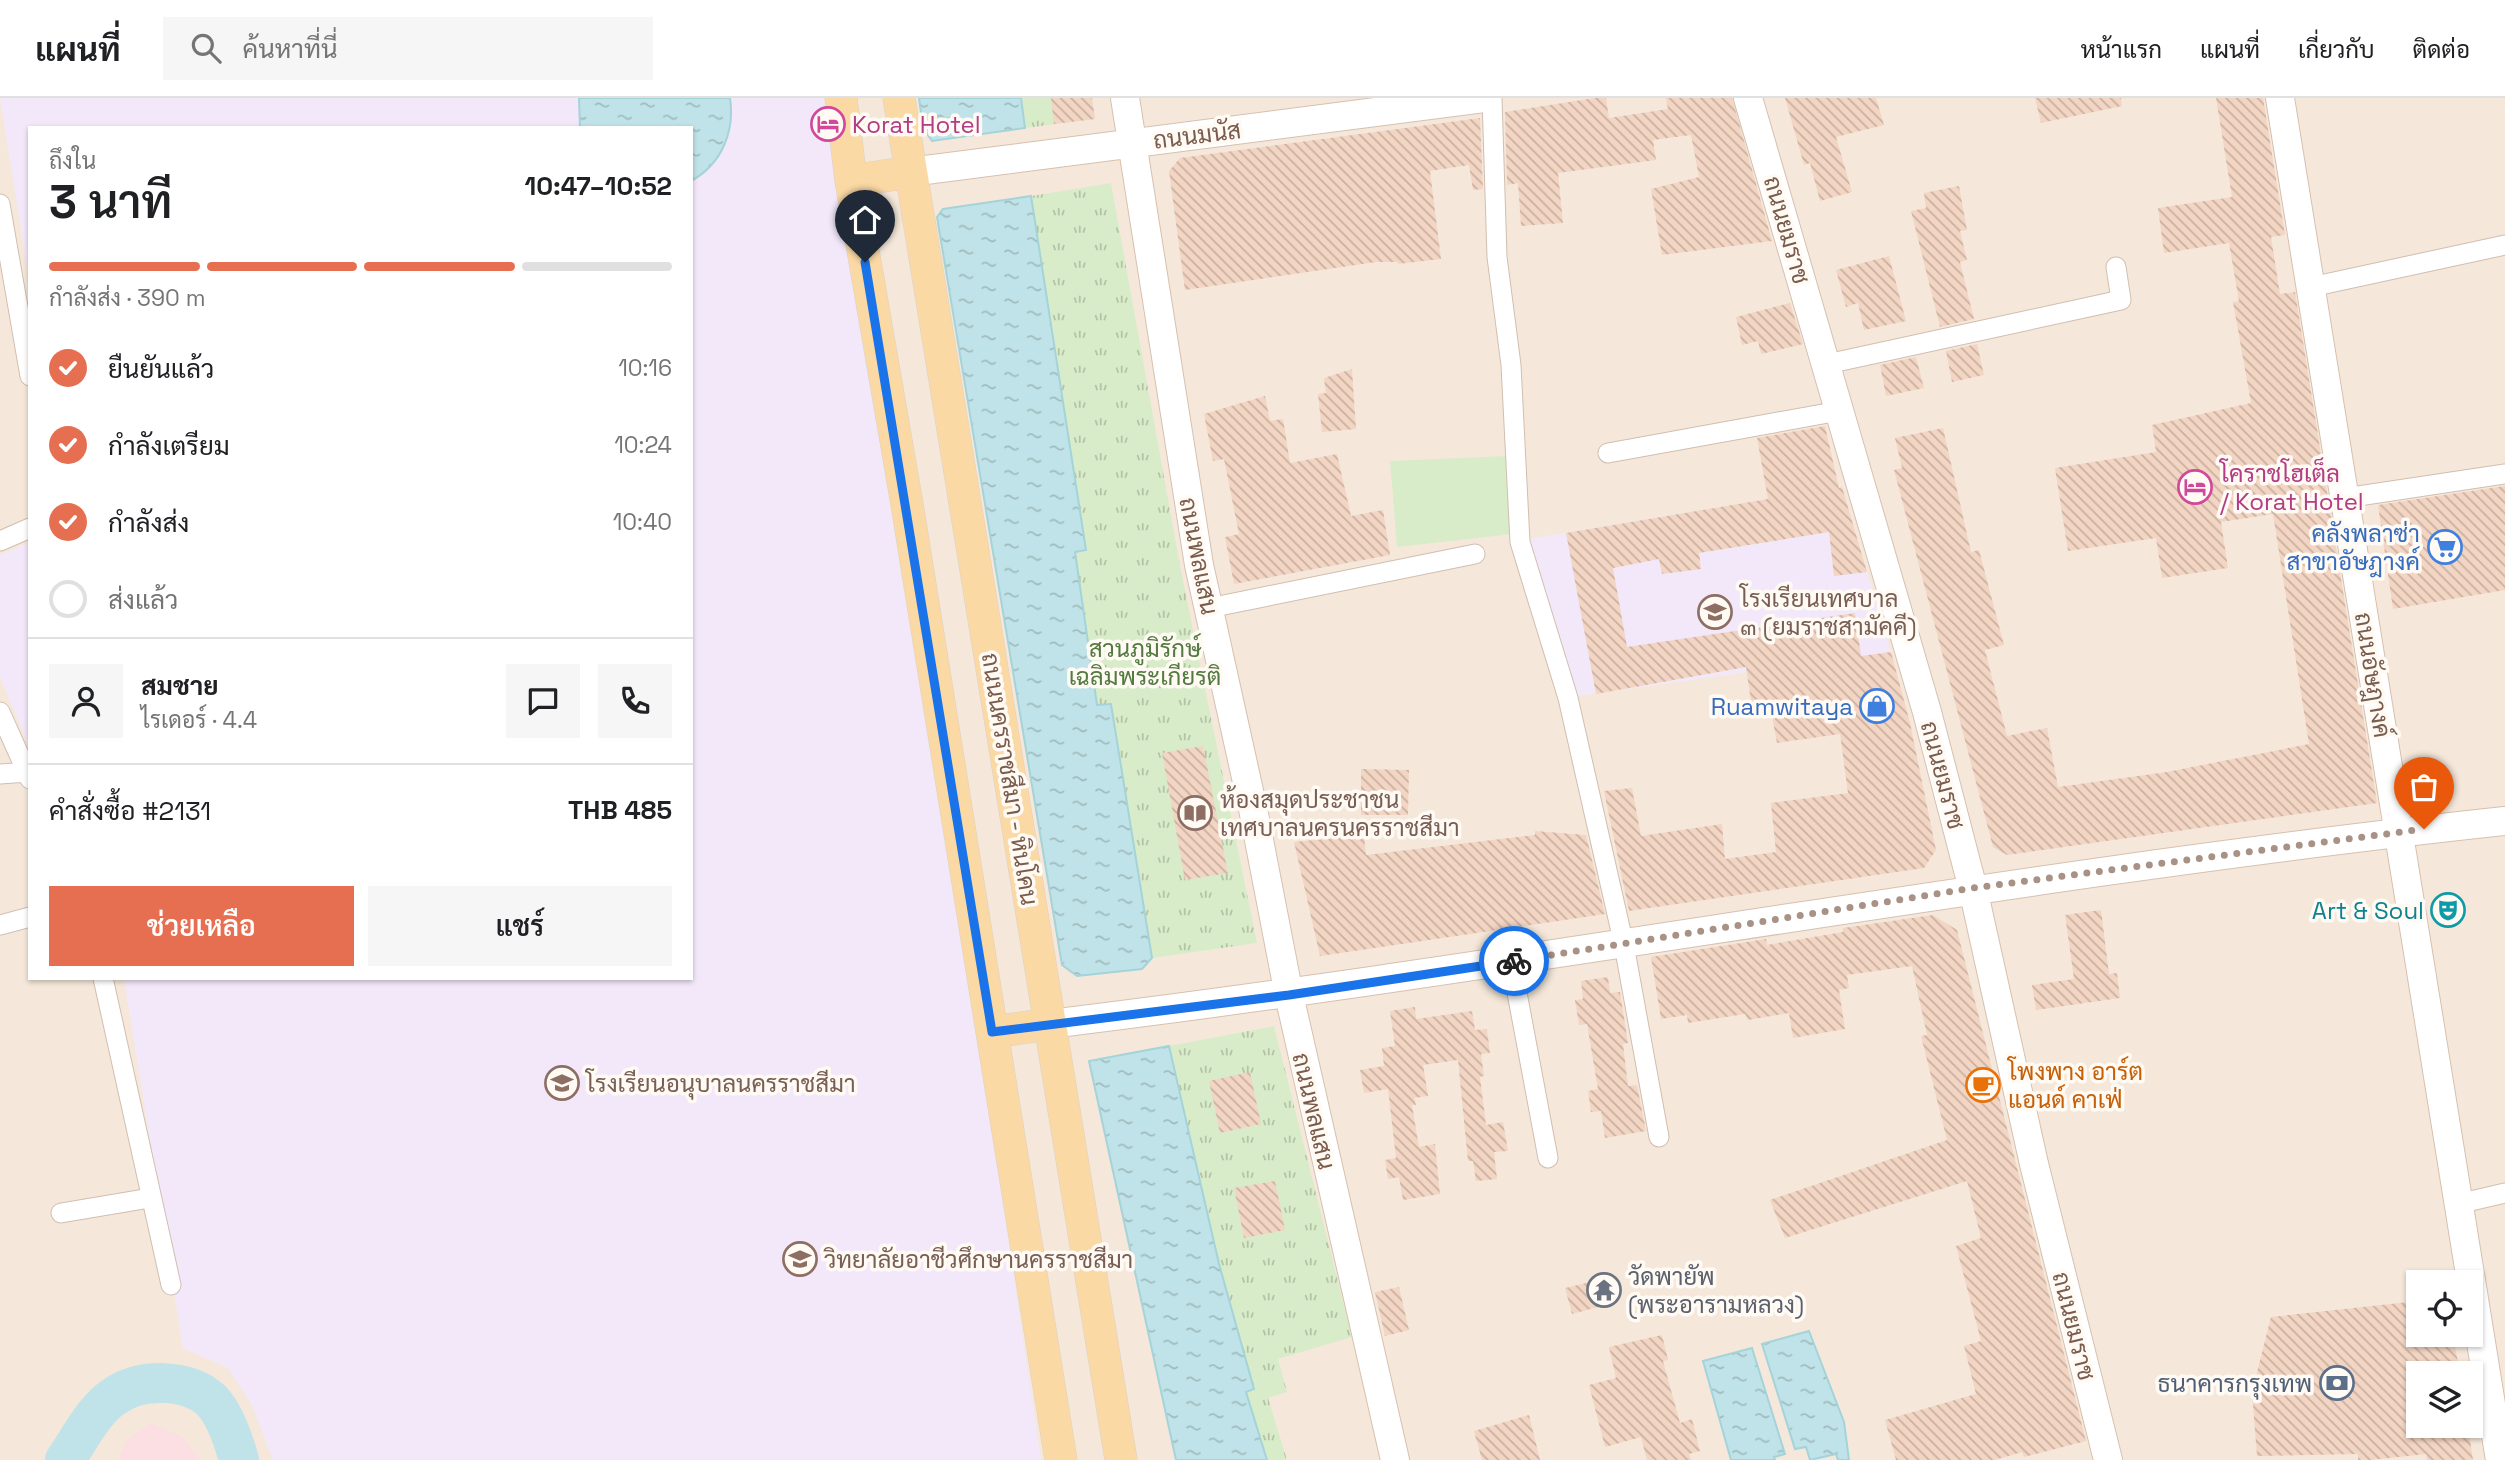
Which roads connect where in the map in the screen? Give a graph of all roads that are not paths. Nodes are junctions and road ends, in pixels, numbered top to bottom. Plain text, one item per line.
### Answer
1 (841, 98) edge
2 (899, 98) edge
3 (1125, 98) edge
4 (1481, 98) edge
5 (1748, 98) edge
6 (2280, 98) edge
7 (1131, 143) junction
8 (910, 172) junction
9 (851, 181) junction
10 (0, 204) edge
11 (2505, 245) edge
12 (2116, 267) dead end
13 (2311, 286) junction
14 (28, 365) edge
15 (1827, 365) junction
16 (1839, 411) junction
17 (1608, 453) dead end
18 (2505, 474) edge
19 (2345, 498) junction
20 (28, 529) edge
21 (0, 541) edge
22 (1475, 554) dead end
23 (1209, 608) junction
24 (0, 712) edge
25 (0, 774) edge
26 (28, 775) edge
27 (2505, 821) edge
28 (2397, 832) junction
29 (1973, 888) junction
30 (28, 917) edge
31 (0, 925) edge
32 (1624, 945) junction
33 (1511, 961) junction
34 (103, 980) edge
35 (1289, 995) junction
36 (1050, 1024) junction
37 (992, 1032) junction
38 (1659, 1137) dead end
39 (1548, 1158) dead end
40 (2505, 1193) edge
41 (150, 1198) junction
42 (2458, 1204) junction
43 (61, 1213) dead end
44 (171, 1285) dead end
45 (1061, 1460) edge
46 (1121, 1460) edge
47 (1395, 1460) edge
48 (2108, 1460) edge
49 (2500, 1460) edge

1 - 9 main road
2 - 8 main road, ถนนนครราชสีมา - หินโคน
3 - 7 street, ถนนพลแสน
4 - 7 street, ถนนมนัส
4 - 32 street
5 - 15 street, ถนนยมราช
6 - 13 street, ถนนอัษฎางค์
7 - 8 street, ถนนมนัส
7 - 23 street, ถนนพลแสน
8 - 9 main road
8 - 36 main road, ถนนนครราชสีมา - หินโคน
9 - 37 main road
10 - 14 street
11 - 13 street
12 - 15 street
13 - 19 street, ถนนอัษฎางค์
15 - 16 street, ถนนยมราช
16 - 17 street
16 - 29 street, ถนนยมราช
18 - 19 street
19 - 28 street, ถนนอัษฎางค์
20 - 21 street
22 - 23 street
23 - 35 street, ถนนพลแสน
24 - 26 street
25 - 26 street
27 - 28 street
28 - 29 street
28 - 42 street, ถนนอัษฎางค์
29 - 32 street
29 - 48 street, ถนนยมราช
30 - 31 street
32 - 33 street
32 - 38 street
33 - 35 street
33 - 39 street
34 - 41 street
35 - 36 street
35 - 47 street, ถนนพลแสน
36 - 37 main road
36 - 46 main road, ถนนนครราชสีมา - หินโคน
37 - 45 main road
40 - 42 street
41 - 43 street
41 - 44 street
42 - 49 street, ถนนอัษฎางค์

